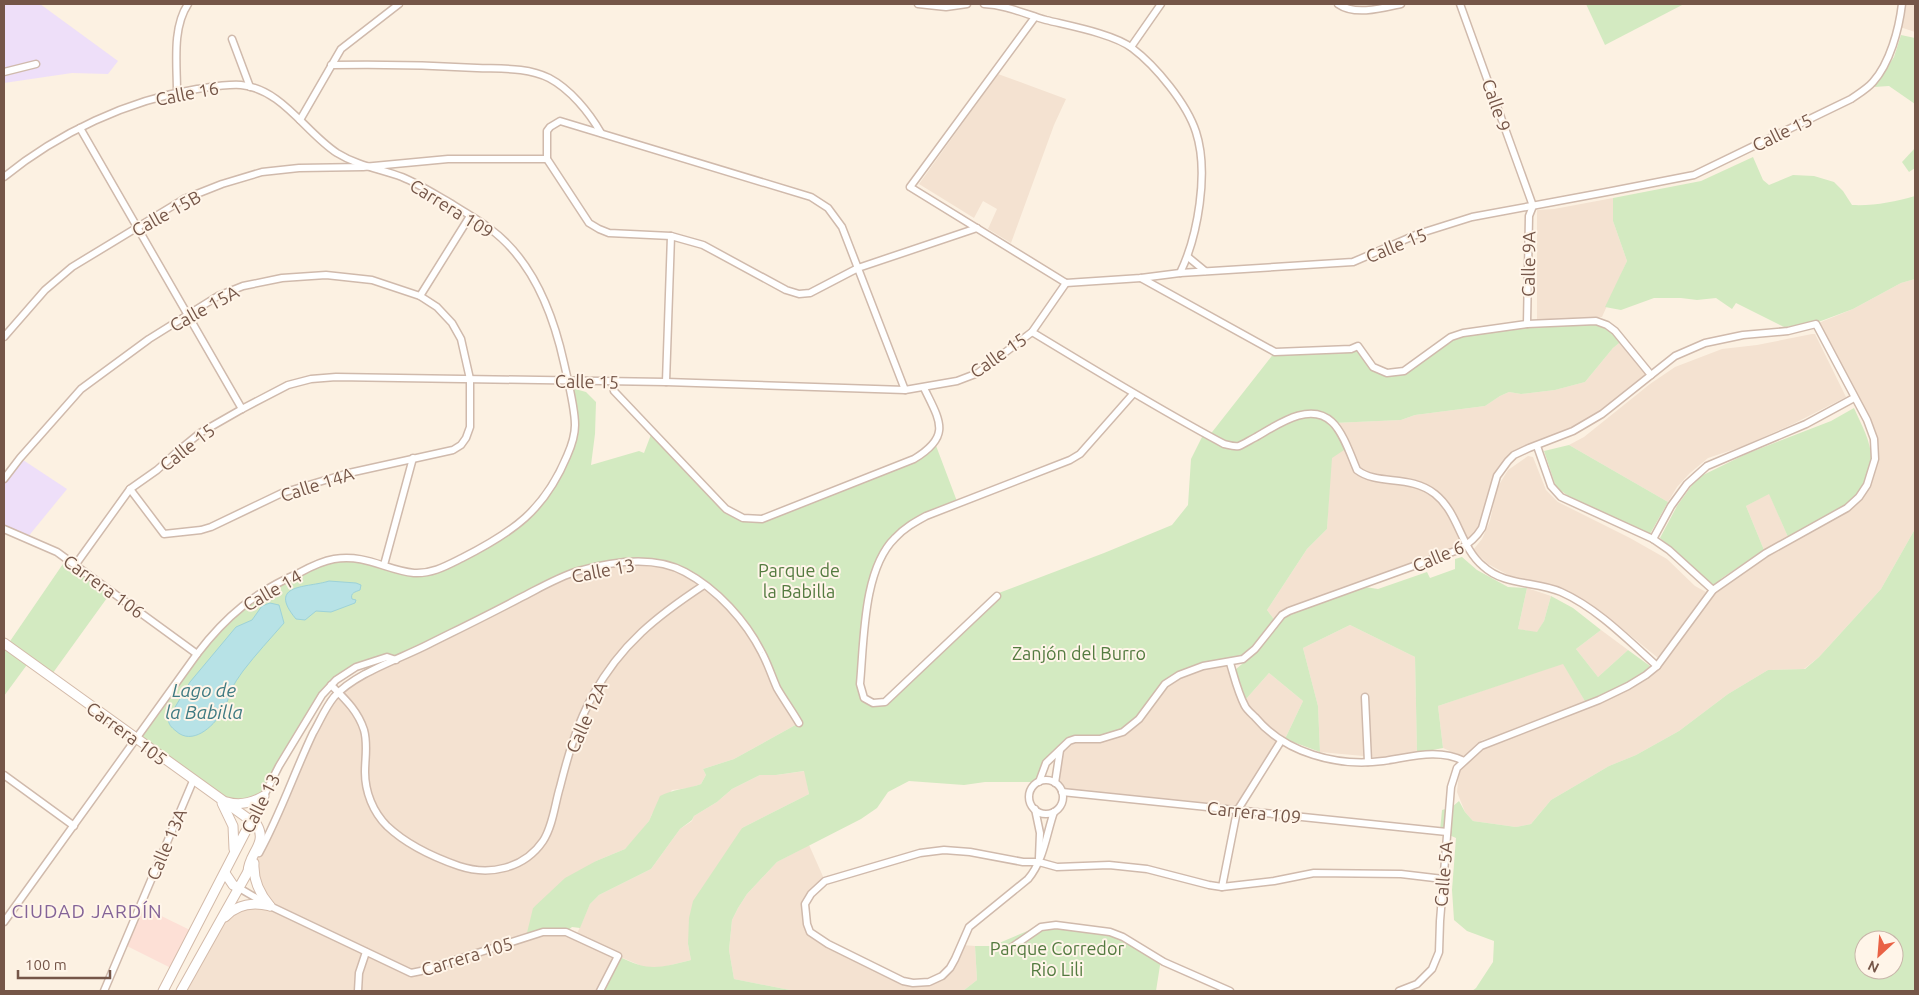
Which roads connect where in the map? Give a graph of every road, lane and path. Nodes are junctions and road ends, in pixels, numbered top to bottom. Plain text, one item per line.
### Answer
1 (188, 4) edge
2 (399, 4) edge
3 (918, 4) edge
4 (967, 4) edge
5 (984, 4) edge
6 (1162, 4) edge
7 (1338, 4) edge
8 (1401, 4) edge
9 (1460, 4) edge
10 (1902, 4) edge
11 (1035, 17) junction
12 (232, 39) dead end
13 (1132, 47) junction
14 (36, 64) dead end
15 (331, 65) junction
16 (4, 72) edge
17 (250, 87) junction
18 (176, 92) junction
19 (300, 120) junction
20 (80, 128) junction
21 (601, 133) junction
22 (547, 159) junction
23 (363, 167) junction
24 (4, 177) edge
25 (1533, 206) junction
26 (470, 216) junction
27 (138, 228) junction
28 (976, 228) junction
29 (670, 236) junction
30 (1188, 257) junction
31 (858, 268) junction
32 (1205, 271) junction
33 (1180, 273) junction
34 (1141, 278) junction
35 (1066, 283) junction
36 (420, 296) junction
37 (189, 315) junction
38 (1527, 324) junction
39 (1816, 324) joint
40 (1032, 332) junction
41 (4, 336) edge
42 (1651, 375) junction
43 (470, 379) junction
44 (568, 381) junction
45 (612, 382) junction
46 (666, 382) junction
47 (924, 388) junction
48 (905, 390) junction
49 (1133, 394) junction
50 (1854, 398) junction
51 (242, 409) junction
52 (1537, 446) junction
53 (413, 458) junction
54 (4, 479) edge
55 (130, 489) junction
56 (4, 529) edge
57 (1653, 539) junction
58 (1466, 546) junction
59 (76, 564) junction
60 (384, 565) junction
61 (704, 585) junction
62 (1713, 590) junction
63 (997, 596) dead end
64 (4, 644) edge
65 (197, 654) junction
66 (396, 660) junction
67 (1230, 662) junction
68 (1657, 666) junction
69 (331, 685) junction
70 (338, 693) junction
71 (1365, 697) dead end
72 (799, 723) dead end
73 (135, 739) junction
74 (1281, 741) junction
75 (1060, 749) junction
76 (1368, 762) junction
77 (1464, 762) junction
78 (4, 775) edge
79 (193, 781) junction
80 (1039, 782) junction
81 (1056, 783) junction
82 (1062, 792) junction
83 (264, 796) junction
84 (220, 800) junction
85 (1035, 809) junction
86 (1238, 811) junction
87 (1054, 812) junction
88 (251, 821) junction
89 (74, 826) junction
90 (1447, 832) junction
91 (233, 855) junction
92 (254, 862) junction
93 (1039, 862) junction
94 (248, 872) junction
95 (225, 874) junction
96 (1443, 879) junction
97 (1222, 887) junction
98 (239, 888) junction
99 (270, 906) junction
100 (4, 922) edge
101 (220, 922) junction
102 (366, 952) junction
103 (1005, 952) dead end
104 (104, 991) edge
105 (163, 991) edge
106 (181, 991) edge
107 (358, 991) edge
108 (600, 991) edge
109 (1230, 991) edge
110 (1398, 991) edge

1 - 18 street
2 - 15 street
3 - 4 street
5 - 11 street
6 - 13 street
7 - 8 street
9 - 25 street, Calle 9
10 - 25 street, Calle 15
11 - 13 street
11 - 28 street
12 - 17 street
13 - 30 street
14 - 16 street
15 - 19 street
15 - 21 street
17 - 18 street, Calle 16
17 - 19 street, Calle 16
18 - 20 street, Calle 16
19 - 23 street, Calle 16
20 - 24 street, Calle 16
20 - 27 street
21 - 22 street
21 - 31 street
22 - 23 street
22 - 29 street
23 - 26 street, Carrera 109
23 - 27 street, Calle 15B
25 - 32 street, Calle 15
25 - 38 street, Calle 9A
26 - 36 street
26 - 44 street, Carrera 109
27 - 37 street
27 - 41 street, Calle 15B
28 - 31 street
28 - 35 street
29 - 31 street
29 - 46 street
30 - 32 street
30 - 33 street
31 - 48 street
32 - 33 street, Calle 15
33 - 34 street, Calle 15
34 - 35 street, Calle 15
34 - 38 street
35 - 40 street, Calle 15
36 - 37 street, Calle 15A
36 - 43 street, Calle 15A
37 - 51 street
37 - 54 street, Calle 15A
38 - 42 street
39 - 42 street, Calle 6
39 - 50 street, Calle 5A
40 - 47 street, Calle 15
40 - 49 street
42 - 52 street, Calle 6
43 - 44 street, Calle 15
43 - 51 street, Calle 15
43 - 53 street, Calle 14A
44 - 45 street, Calle 15
44 - 60 street, Calle 14
45 - 46 street, Calle 15
45 - 47 street
46 - 48 street, Calle 15
47 - 48 street, Calle 15
49 - 58 street
49 - 63 street
50 - 57 street
50 - 62 street, Calle 5A
51 - 55 street, Calle 15
52 - 57 street
52 - 58 street, Calle 6
53 - 55 street, Calle 14A
53 - 60 street
55 - 59 street, Calle 15
56 - 59 street, Carrera 106
57 - 62 street
58 - 67 street, Calle 6
58 - 68 street
59 - 65 street, Carrera 106
60 - 65 street, Calle 14
61 - 66 street, Calle 13
61 - 70 street, Calle 12A
61 - 72 street
62 - 68 street, Calle 5A
64 - 73 main road, Carrera 105
65 - 73 street, Calle 14
66 - 69 street, Calle 13
66 - 70 street, Calle 13
67 - 74 street
67 - 75 street, Calle 6
68 - 77 street, Calle 5A
69 - 70 street
69 - 83 street, Calle 13
70 - 92 street, Calle 13
71 - 76 street
73 - 79 main road, Carrera 105
73 - 89 street, Calle 14
74 - 76 street
74 - 86 street
75 - 80 street, Calle 6
75 - 81 street
76 - 77 street
77 - 90 street, Calle 5A
78 - 89 street
79 - 84 main road, Carrera 105
79 - 104 street, Calle 13A
80 - 81 street
80 - 85 street
81 - 82 street
82 - 86 street, Carrera 109
82 - 87 street
83 - 84 main road
83 - 88 street, Calle 13
84 - 88 main road, Carrera 105
84 - 91 main road
85 - 87 street
85 - 93 street
86 - 90 street, Carrera 109
86 - 97 street
87 - 93 street
88 - 91 main road, Calle 13
88 - 94 main road
89 - 100 street, Calle 14
90 - 96 street, Calle 5A
91 - 95 main road, Calle 13
92 - 94 main road, Calle 13
92 - 99 main road
93 - 93 street
93 - 97 street
94 - 98 main road, Calle 13
95 - 98 main road
95 - 105 main road, Calle 13
96 - 97 street
96 - 110 street, Calle 5A
98 - 99 street, Carrera 105
98 - 101 main road, Calle 13
99 - 101 main road
99 - 102 street, Carrera 105
101 - 106 main road, Calle 13
102 - 107 street
102 - 108 street, Carrera 105
103 - 109 street

